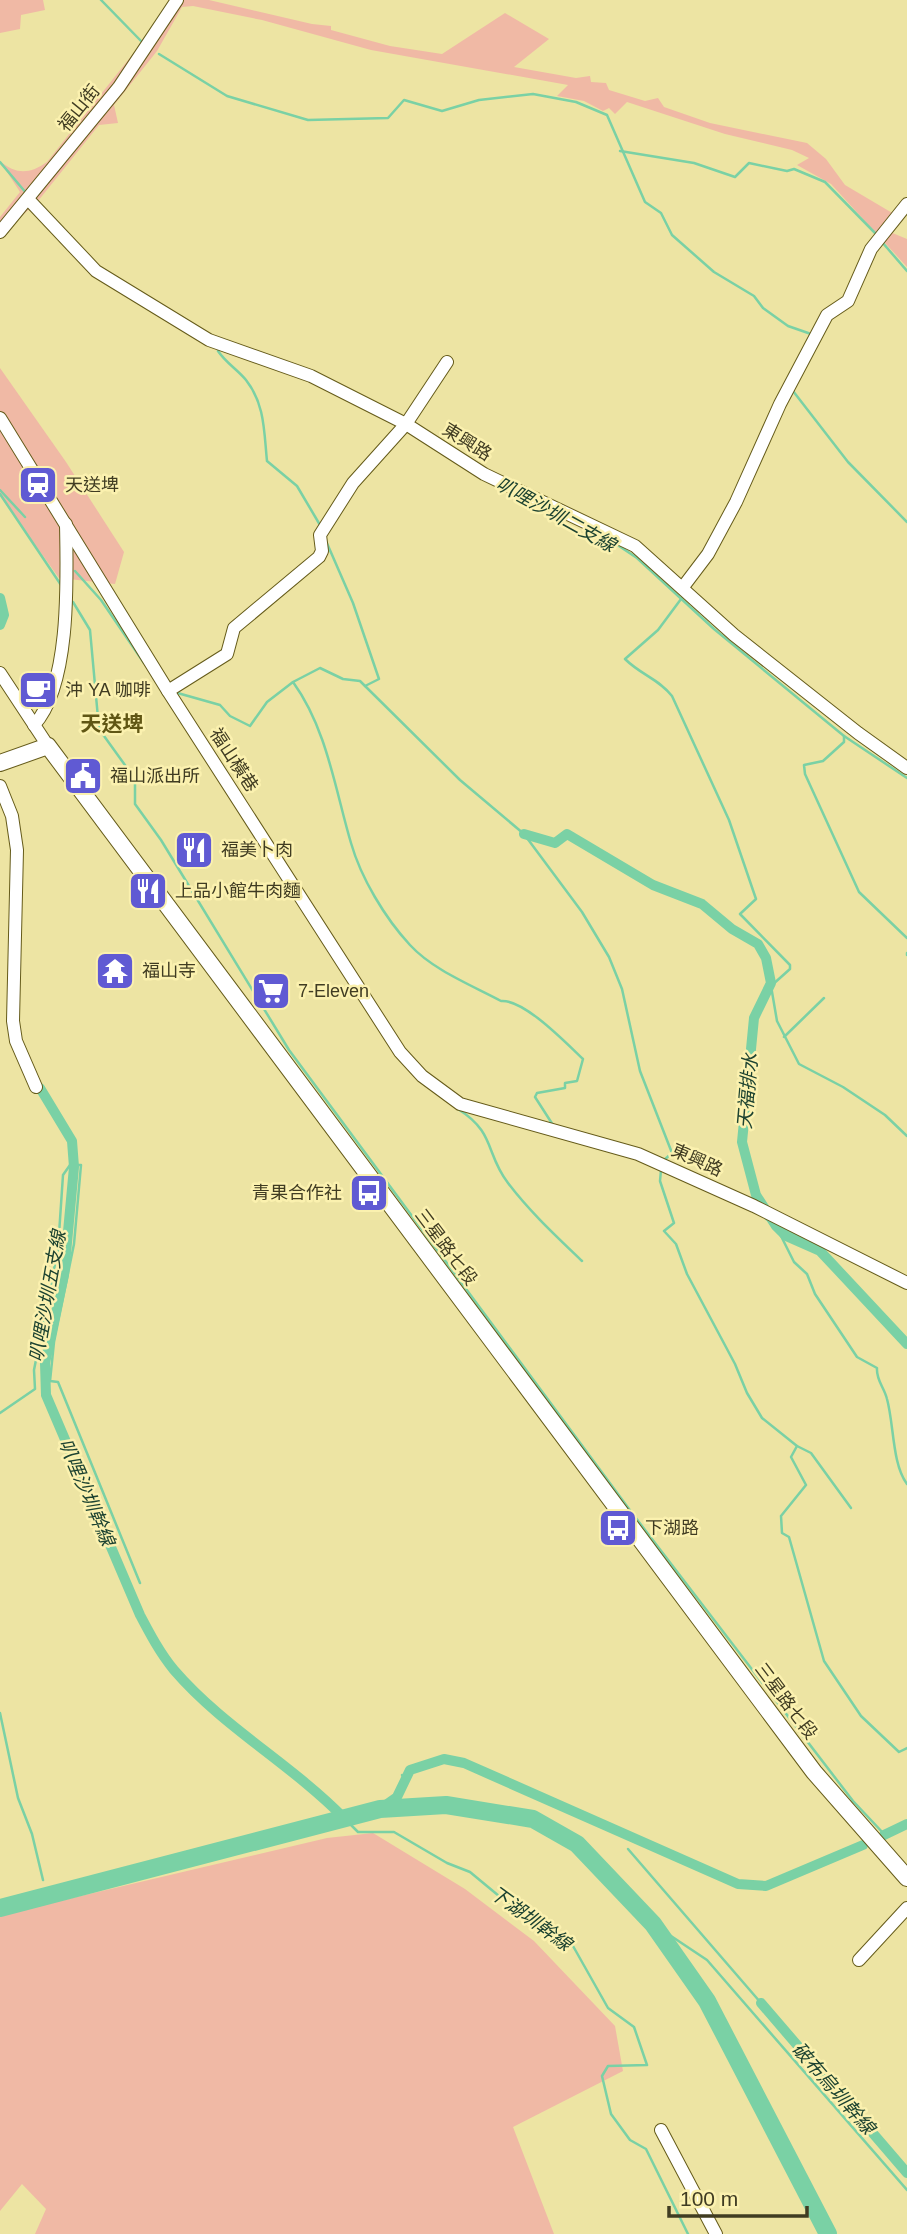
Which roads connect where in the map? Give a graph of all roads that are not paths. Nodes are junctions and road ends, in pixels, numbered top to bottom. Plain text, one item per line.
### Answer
1 (177, 0) edge
2 (28, 199) junction
3 (907, 204) edge
4 (0, 232) edge
5 (447, 362) dead end
6 (0, 418) edge
7 (406, 424) junction
8 (65, 524) junction
9 (67, 564) junction
10 (90, 565) junction
11 (683, 587) junction
12 (0, 673) edge
13 (168, 691) junction
14 (34, 725) junction
15 (48, 746) junction
16 (0, 763) edge
17 (907, 768) edge
18 (0, 786) edge
19 (36, 1087) dead end
20 (460, 1104) joint
21 (907, 1283) edge
22 (907, 1878) edge
23 (907, 1908) edge
24 (859, 1960) dead end
25 (661, 2130) dead end
26 (716, 2234) edge

1 - 2 street, 福山街
2 - 4 street, 福山街
2 - 7 street, 東興路
3 - 11 street
5 - 7 street
6 - 8 street, 福山橫巷
7 - 11 street, 東興路
7 - 13 street
8 - 9 street
8 - 10 street, 福山橫巷
9 - 10 street
9 - 14 street
10 - 13 street, 福山橫巷
11 - 17 street, 東興路
12 - 14 street
13 - 20 street, 福山橫巷
14 - 15 street
15 - 16 main road
15 - 22 main road, 三星路七段
18 - 19 street
20 - 21 street, 東興路
23 - 24 street
25 - 26 street

